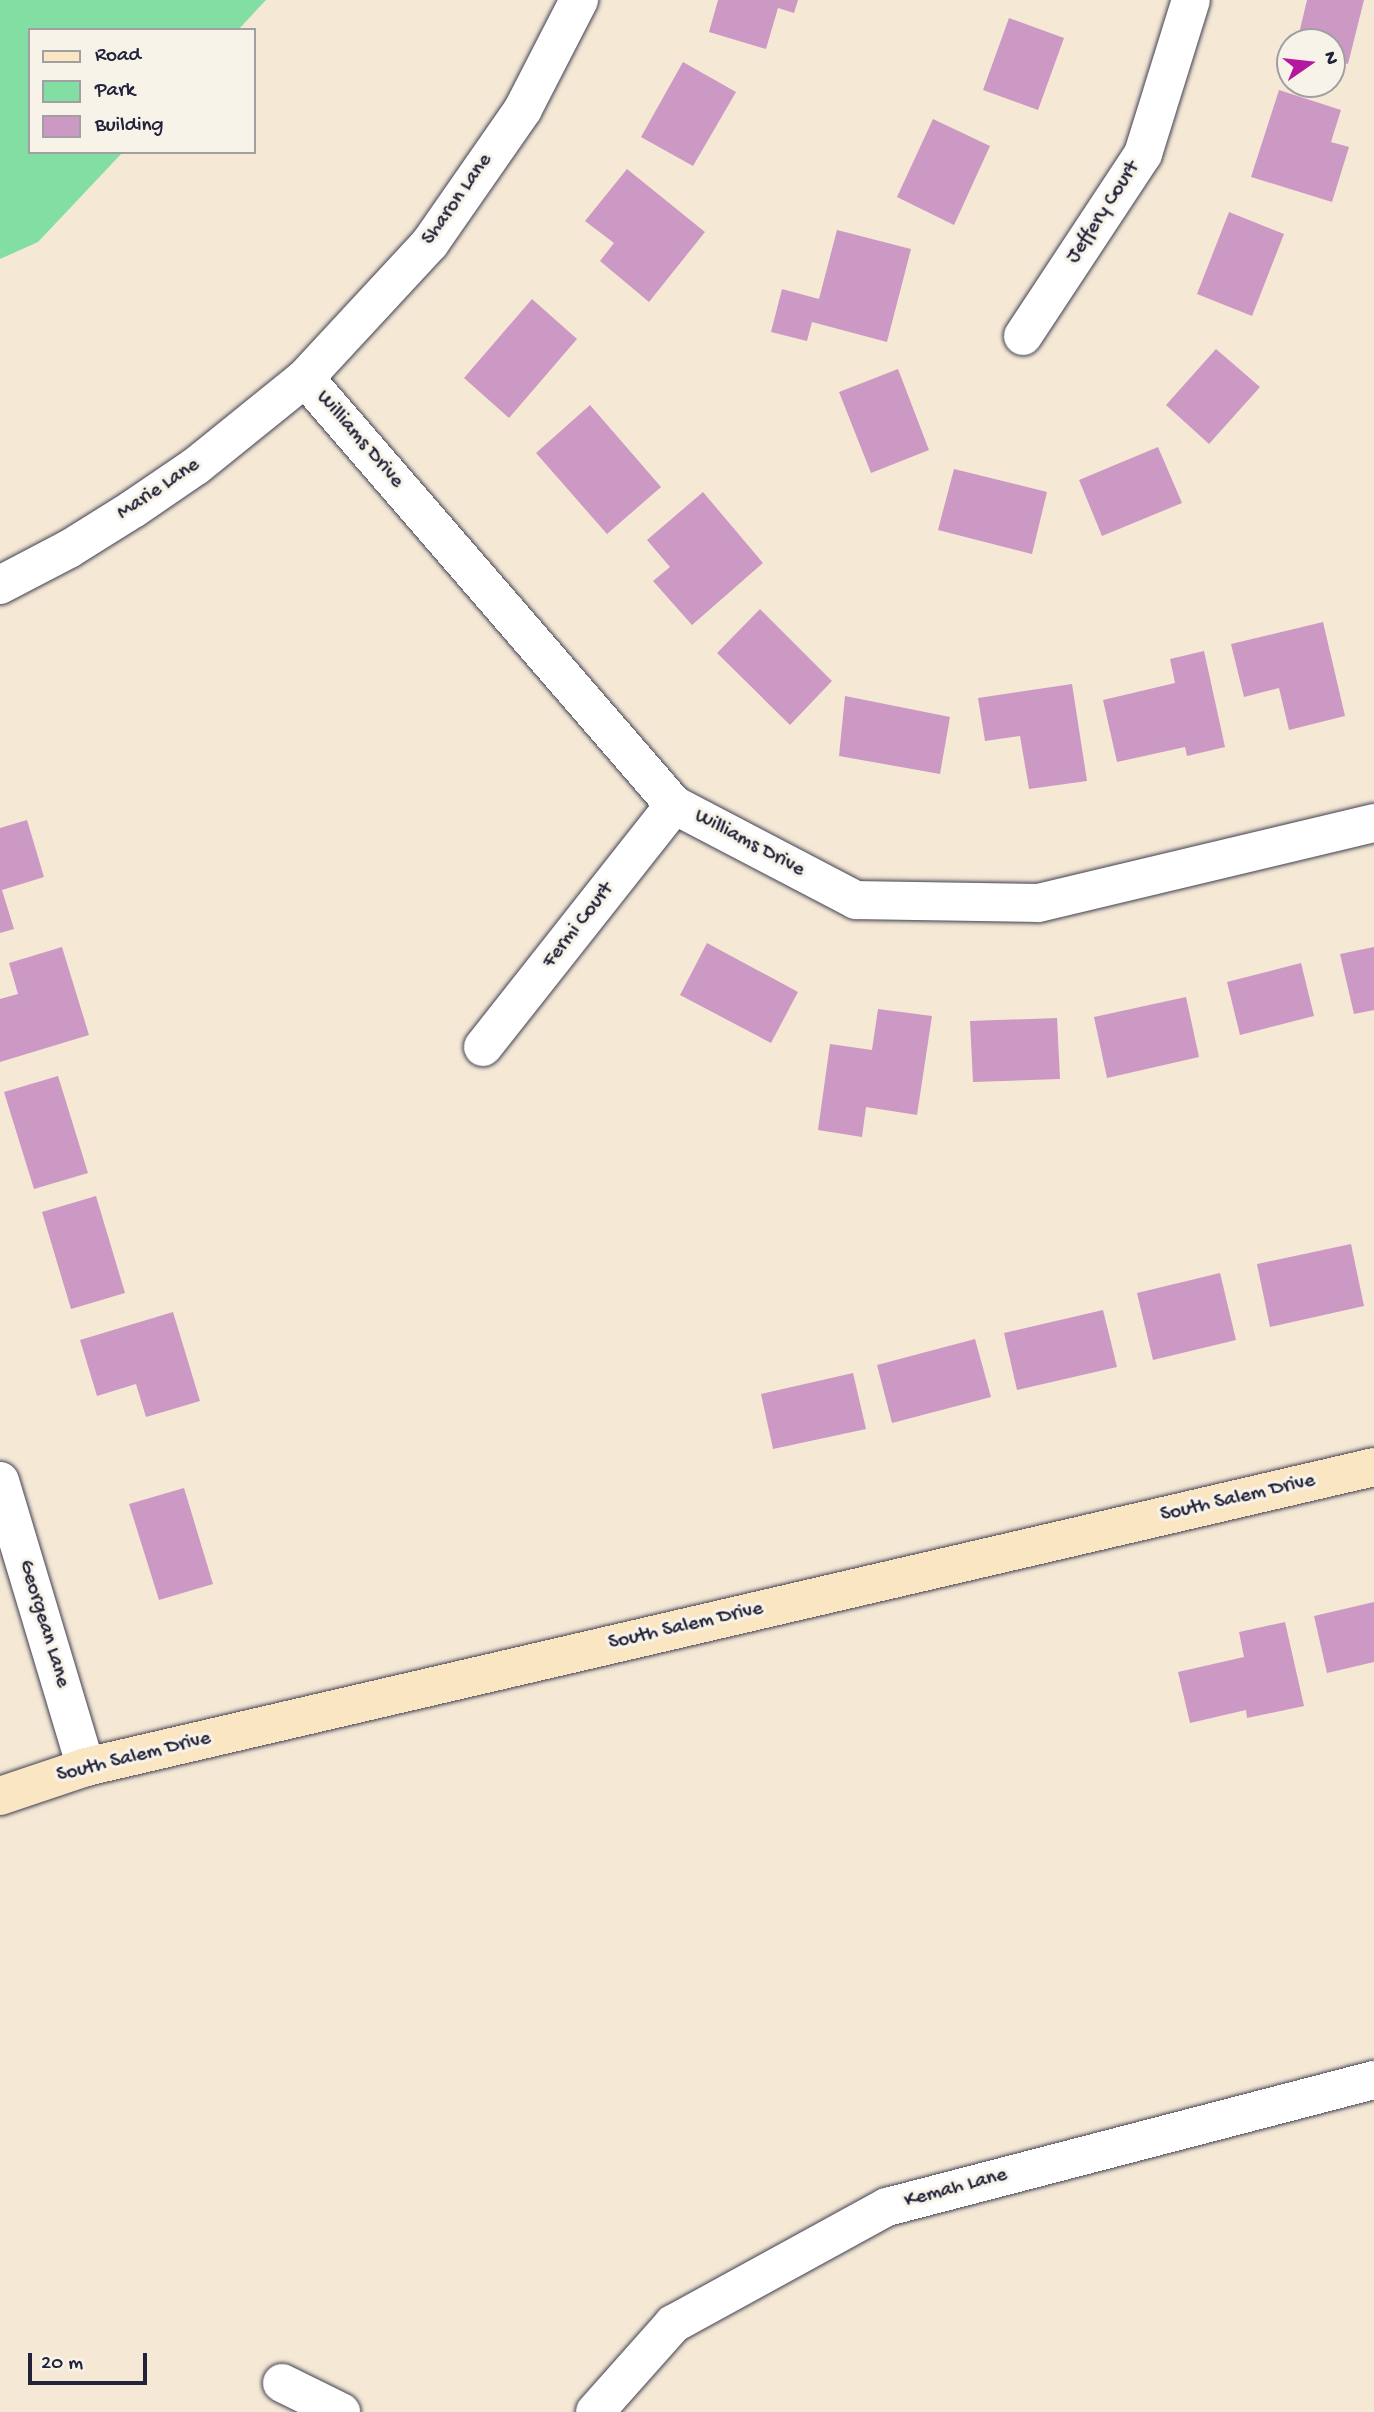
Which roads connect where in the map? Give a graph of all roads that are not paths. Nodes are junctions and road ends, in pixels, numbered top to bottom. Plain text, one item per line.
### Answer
1 (579, 0) edge
2 (1191, 0) edge
3 (1023, 336) dead end
4 (306, 378) junction
5 (0, 585) edge
6 (674, 805) junction
7 (1374, 823) edge
8 (483, 1047) dead end
9 (1374, 1467) edge
10 (0, 1481) edge
11 (86, 1767) junction
12 (0, 1796) edge
13 (1374, 2080) edge
14 (282, 2383) dead end
15 (341, 2412) edge
16 (595, 2412) edge

1 - 4 street, Sharon Lane
2 - 3 street, Jeffery Court
4 - 5 street, Marie Lane
4 - 6 street, Williams Drive
6 - 7 street, Williams Drive
6 - 8 street, Fermi Court
9 - 11 street, South Salem Drive
10 - 11 street, Georgean Lane
11 - 12 street, South Salem Drive
13 - 16 street, Kemah Lane
14 - 15 street

